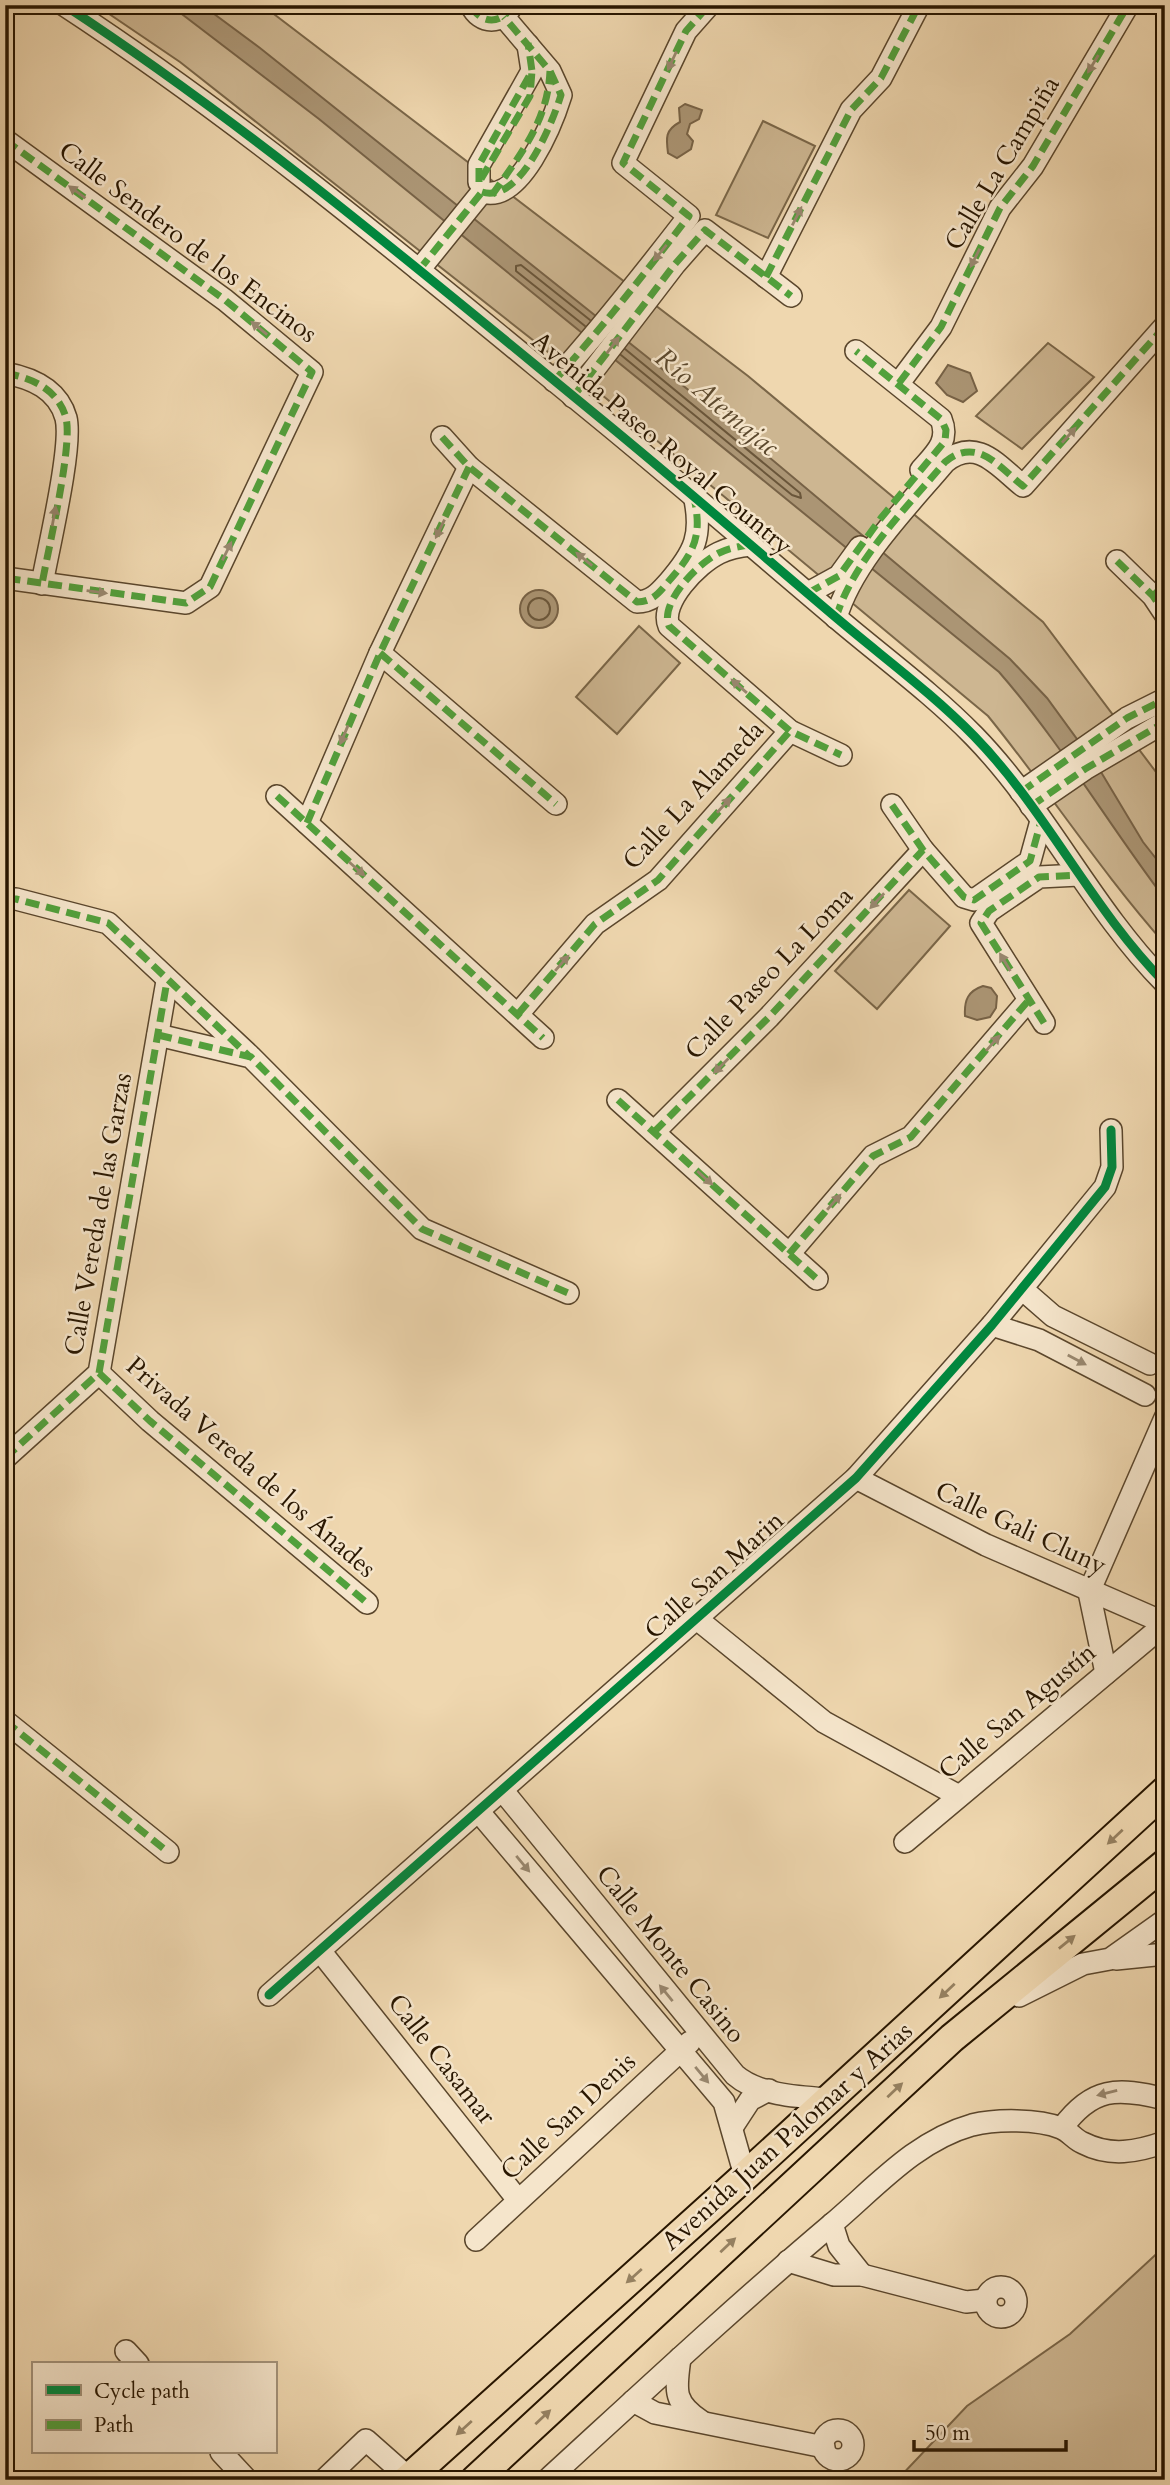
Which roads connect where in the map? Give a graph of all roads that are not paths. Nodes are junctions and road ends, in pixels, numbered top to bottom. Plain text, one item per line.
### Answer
1 (65, 5) edge
2 (471, 5) edge
3 (709, 5) edge
4 (919, 5) edge
5 (1128, 5) edge
6 (508, 11) edge
7 (541, 71) junction
8 (5, 140) edge
9 (483, 192) junction
10 (419, 270) junction
11 (766, 276) junction
12 (791, 296) dead end
13 (629, 310) junction
14 (1165, 326) edge
15 (856, 351) dead end
16 (5, 373) edge
17 (554, 381) junction
18 (899, 383) junction
19 (573, 397) junction
20 (442, 437) dead end
21 (469, 467) junction
22 (694, 495) junction
23 (886, 521) junction
24 (751, 545) junction
25 (1117, 561) dead end
26 (5, 578) edge
27 (845, 581) junction
28 (42, 583) junction
29 (808, 593) junction
30 (1161, 598) edge
31 (836, 618) junction
32 (380, 653) junction
33 (1165, 699) edge
34 (1165, 722) edge
35 (790, 731) junction
36 (1103, 749) junction
37 (841, 755) dead end
38 (277, 796) dead end
39 (556, 804) dead end
40 (892, 804) dead end
41 (1031, 807) junction
42 (307, 823) junction
43 (923, 850) junction
44 (1079, 874) junction
45 (5, 899) edge
46 (167, 981) junction
47 (1165, 983) edge
48 (1028, 1001) junction
49 (518, 1014) junction
50 (1044, 1023) dead end
51 (158, 1035) junction
52 (543, 1038) dead end
53 (251, 1058) junction
54 (618, 1100) dead end
55 (1111, 1130) dead end
56 (654, 1132) junction
57 (789, 1254) junction
58 (817, 1279) dead end
59 (1022, 1289) junction
60 (568, 1293) dead end
61 (1053, 1316) junction
62 (992, 1325) junction
63 (1039, 1340) junction
64 (1158, 1360) edge
65 (99, 1373) junction
66 (1145, 1395) junction
67 (1165, 1418) edge
68 (5, 1458) edge
69 (856, 1478) junction
70 (1090, 1592) junction
71 (367, 1603) dead end
72 (697, 1619) junction
73 (1165, 1623) edge
74 (1106, 1673) junction
75 (5, 1721) edge
76 (503, 1791) junction
77 (1165, 1791) edge
78 (959, 1796) junction
79 (479, 1812) junction
80 (905, 1842) dead end
81 (168, 1852) dead end
82 (1165, 1864) edge
83 (1165, 1920) edge
84 (321, 1952) junction
85 (1165, 1954) edge
86 (1110, 1959) junction
87 (269, 1995) dead end
88 (699, 2034) junction
89 (951, 2038) junction
90 (681, 2050) junction
91 (769, 2090) junction
92 (829, 2099) junction
93 (1165, 2099) edge
94 (733, 2126) junction
95 (1062, 2128) junction
96 (1165, 2142) edge
97 (745, 2176) junction
98 (518, 2200) junction
99 (832, 2224) junction
100 (476, 2240) dead end
101 (788, 2261) junction
102 (862, 2275) junction
103 (985, 2300) dead end
104 (680, 2358) junction
105 (633, 2401) junction
106 (703, 2423) junction
107 (824, 2447) dead end
108 (223, 2454) edge
109 (408, 2479) edge
110 (247, 2480) edge
111 (324, 2480) edge
112 (475, 2480) edge
113 (547, 2480) edge

1 - 10 street, Avenida Paseo Royal Country
2 - 6 street
3 -> 13 street
11 -> 4 street
5 -> 18 street, Calle La Campiña
6 - 7 street
7 - 9 street
7 - 9 street
28 -> 8 street, Calle Sendero de los Encinos
9 - 10 street
10 - 17 street, Avenida Paseo Royal Country
11 - 12 street
11 - 13 street
13 - 17 street
19 -> 13 street
23 -> 14 street
15 - 18 street
28 -> 16 street
17 - 19 street, Avenida Paseo Royal Country
18 - 23 street
19 - 22 street, Avenida Paseo Royal Country
20 - 21 street
22 -> 21 street
21 -> 32 street
22 - 24 street, Avenida Paseo Royal Country
23 - 27 street
24 - 29 street, Avenida Paseo Royal Country
35 -> 24 street, Calle La Alameda
25 - 30 street
26 - 28 street, Calle Sendero de los Encinos
27 - 29 street
27 - 31 street
29 - 31 street, Avenida Paseo Royal Country
31 - 41 street, Avenida Paseo Royal Country
32 - 39 street
32 -> 42 street
33 - 36 street
34 - 36 street
35 - 37 street, Calle La Alameda
49 -> 35 street, Calle La Alameda
36 - 41 street
38 - 42 street
40 - 43 street
41 - 43 street
41 - 44 street, Avenida Paseo Royal Country
42 -> 49 street
43 -> 56 street, Calle Paseo La Loma
44 - 47 street, Avenida Paseo Royal Country
48 -> 44 street
45 - 46 street
46 - 51 street, Calle Vereda de las Garzas
46 - 53 street
48 - 50 street
57 -> 48 street
49 - 52 street
51 - 53 street
51 - 65 street, Calle Vereda de las Garzas
53 - 60 street
54 - 56 street
55 - 59 street, Calle San Marin
56 -> 57 street
57 - 58 street
59 - 61 street
59 - 62 street, Calle San Marin
61 - 63 street
61 - 64 street
62 - 63 street
62 - 69 street, Calle San Marin
63 -> 66 street
64 - 66 street
65 - 68 street, Calle Vereda de las Garzas
65 - 71 street, Privada Vereda de los Ánades
66 - 67 street
67 - 70 street
69 - 70 street, Calle Gali Cluny
69 - 72 street, Calle San Marin
70 - 73 street, Calle Gali Cluny
70 - 74 street
72 - 76 street, Calle San Marin
72 - 78 street
73 - 74 street, Calle San Agustín
74 - 78 street, Calle San Agustín
75 - 81 street
76 - 79 street, Calle San Marin
88 -> 76 street, Calle Monte Casino
77 -> 92 main road, Avenida Juan Palomar y Arias
78 - 80 street, Calle San Agustín
79 - 84 street, Calle San Marin
79 -> 90 street, Calle Monte Casino
89 -> 82 main road, Avenida Juan Palomar y Arias
83 - 86 street
84 - 87 street, Calle San Marin
84 - 98 street, Calle Casamar
85 - 86 street
86 - 89 street
88 - 90 street, Calle San Denis
88 - 91 street, Calle Monte Casino
112 -> 89 main road, Avenida Juan Palomar y Arias
90 -> 94 street, Calle Monte Casino
90 - 98 street, Calle San Denis
91 - 92 street, Calle Monte Casino
91 - 94 street
92 - 97 main road, Avenida Juan Palomar y Arias
93 -> 95 street
94 - 97 street, Calle Monte Casino
95 - 96 street
95 - 99 street
97 -> 109 main road, Avenida Juan Palomar y Arias
98 - 100 street, Calle San Denis
99 - 101 street
99 - 102 street
101 - 102 street
101 - 104 street
102 - 103 street
104 - 105 street
104 - 106 street
105 - 106 street
105 - 113 street
106 - 107 street
108 - 110 street
109 - 111 street

